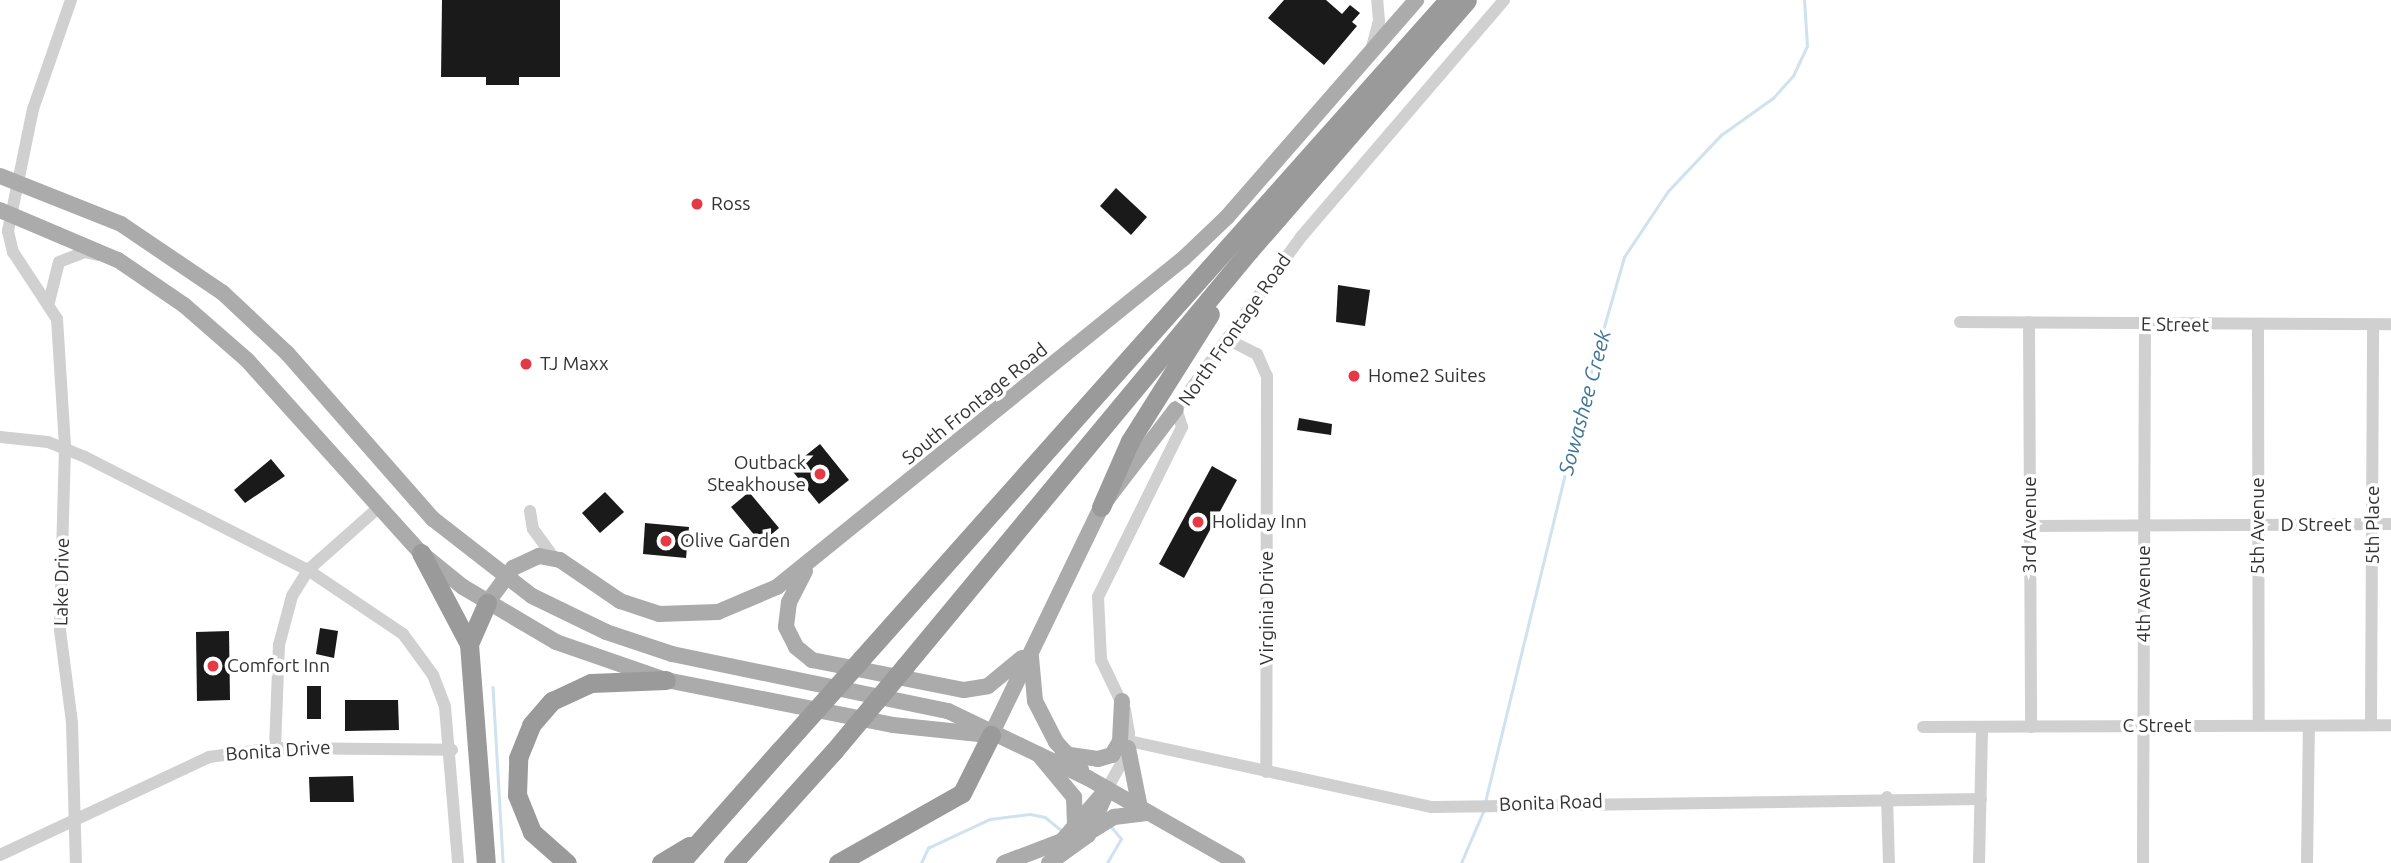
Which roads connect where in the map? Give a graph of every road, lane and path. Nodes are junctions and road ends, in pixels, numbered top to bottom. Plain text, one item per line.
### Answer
1 (71, 0) edge
2 (1377, 0) edge
3 (1416, 0) edge
4 (1448, 0) edge
5 (1467, 0) edge
6 (1504, 0) edge
7 (1372, 50) junction
8 (0, 176) edge
9 (17, 181) junction
10 (5, 211) edge
11 (1249, 251) junction
12 (118, 260) junction
13 (49, 303) junction
14 (1960, 322) dead end
15 (2029, 322) junction
16 (2145, 324) junction
17 (2391, 324) edge
18 (2373, 325) junction
19 (2258, 327) junction
20 (1227, 339) junction
21 (1177, 409) junction
22 (0, 437) edge
23 (65, 447) junction
24 (1101, 507) junction
25 (377, 509) junction
26 (530, 511) dead end
27 (2391, 524) edge
28 (2258, 525) junction
29 (2373, 525) junction
30 (2031, 526) junction
31 (2144, 526) junction
32 (421, 553) junction
33 (554, 558) junction
34 (808, 565) junction
35 (308, 570) junction
36 (505, 578) junction
37 (487, 603) junction
38 (469, 644) junction
39 (1031, 648) junction
40 (666, 680) junction
41 (1122, 701) junction
42 (2371, 724) junction
43 (2259, 725) junction
44 (2391, 725) edge
45 (2143, 726) junction
46 (2309, 726) junction
47 (1923, 727) dead end
48 (2031, 727) junction
49 (1982, 728) junction
50 (990, 735) junction
51 (1128, 745) junction
52 (275, 748) junction
53 (452, 750) junction
54 (1031, 750) junction
55 (1066, 755) junction
56 (1266, 772) junction
57 (1088, 778) junction
58 (1107, 789) junction
59 (1887, 797) junction
60 (1981, 799) junction
61 (1144, 810) junction
62 (76, 820) junction
63 (1081, 832) junction
64 (699, 840) junction
65 (0, 855) edge
66 (76, 863) edge
67 (458, 863) edge
68 (486, 863) edge
69 (567, 863) edge
70 (661, 863) edge
71 (680, 863) edge
72 (733, 863) edge
73 (838, 863) edge
74 (1004, 863) edge
75 (1049, 863) edge
76 (1237, 863) edge
77 (1889, 863) edge
78 (1979, 863) edge
79 (2143, 863) edge
80 (2307, 863) edge

1 - 9 street, Lake Drive
2 - 7 street
3 - 7 main road, South Frontage Road
4 - 64 highway, bridge
5 - 11 highway
6 - 20 street, North Frontage Road
7 - 34 main road, South Frontage Road
8 - 9 main road
9 - 10 street, Lake Drive
9 - 36 main road
10 - 12 main road
10 - 13 street, Lake Drive
11 - 24 highway
11 - 72 highway, bridge
12 - 13 street, Lake Drive
12 - 25 main road
13 - 23 street, Lake Drive
14 - 15 street, E Street
15 - 16 street, E Street
15 - 30 street, 3rd Avenue
16 - 19 street, E Street
16 - 31 street, 4th Avenue
17 - 18 street, E Street
18 - 19 street, E Street
18 - 29 street, 5th Place
19 - 28 street, 5th Avenue
20 - 21 street, North Frontage Road
20 - 56 street, Virginia Drive
21 - 24 main road
21 - 41 street, North Frontage Road
22 - 23 street
23 - 35 street
23 - 62 street, Lake Drive
24 - 39 main road
25 - 32 main road
25 - 35 street
26 - 33 street
27 - 29 street, D Street
28 - 29 street, D Street
28 - 31 street, D Street
28 - 43 street, 5th Avenue
29 - 42 street, 5th Place
30 - 31 street, D Street
30 - 48 street, 3rd Avenue
31 - 45 street, 4th Avenue
32 - 37 main road
32 - 38 highway
33 - 34 main road, South Frontage Road
33 - 36 main road
34 - 39 main road
35 - 52 street
35 - 53 street
36 - 37 main road
36 - 50 main road
37 - 38 highway
37 - 40 main road
38 - 68 highway
39 - 50 main road
39 - 55 main road
40 - 50 main road
40 - 69 highway
41 - 51 street, North Frontage Road
41 - 55 main road
42 - 44 street, C Street
42 - 46 street, C Street
43 - 45 street, C Street
43 - 46 street, C Street
45 - 48 street, C Street
45 - 79 street, 4th Avenue
46 - 80 street
47 - 49 street, C Street
48 - 49 street, C Street
49 - 60 street
50 - 54 main road
50 - 73 highway
51 - 56 street, Bonita Road
51 - 58 street
51 - 61 main road
52 - 53 street, Bonita Drive
52 - 62 street, Bonita Drive
53 - 67 street
54 - 55 main road
54 - 57 main road
54 - 63 main road
55 - 57 main road
56 - 59 street, Bonita Road
57 - 58 main road
58 - 61 main road
58 - 63 main road
59 - 60 street, Bonita Road
59 - 77 street
60 - 78 street
61 - 63 main road
61 - 76 main road
62 - 65 street, Bonita Drive
62 - 66 street, Lake Drive
63 - 74 main road
63 - 75 main road
64 - 70 highway
64 - 71 highway

